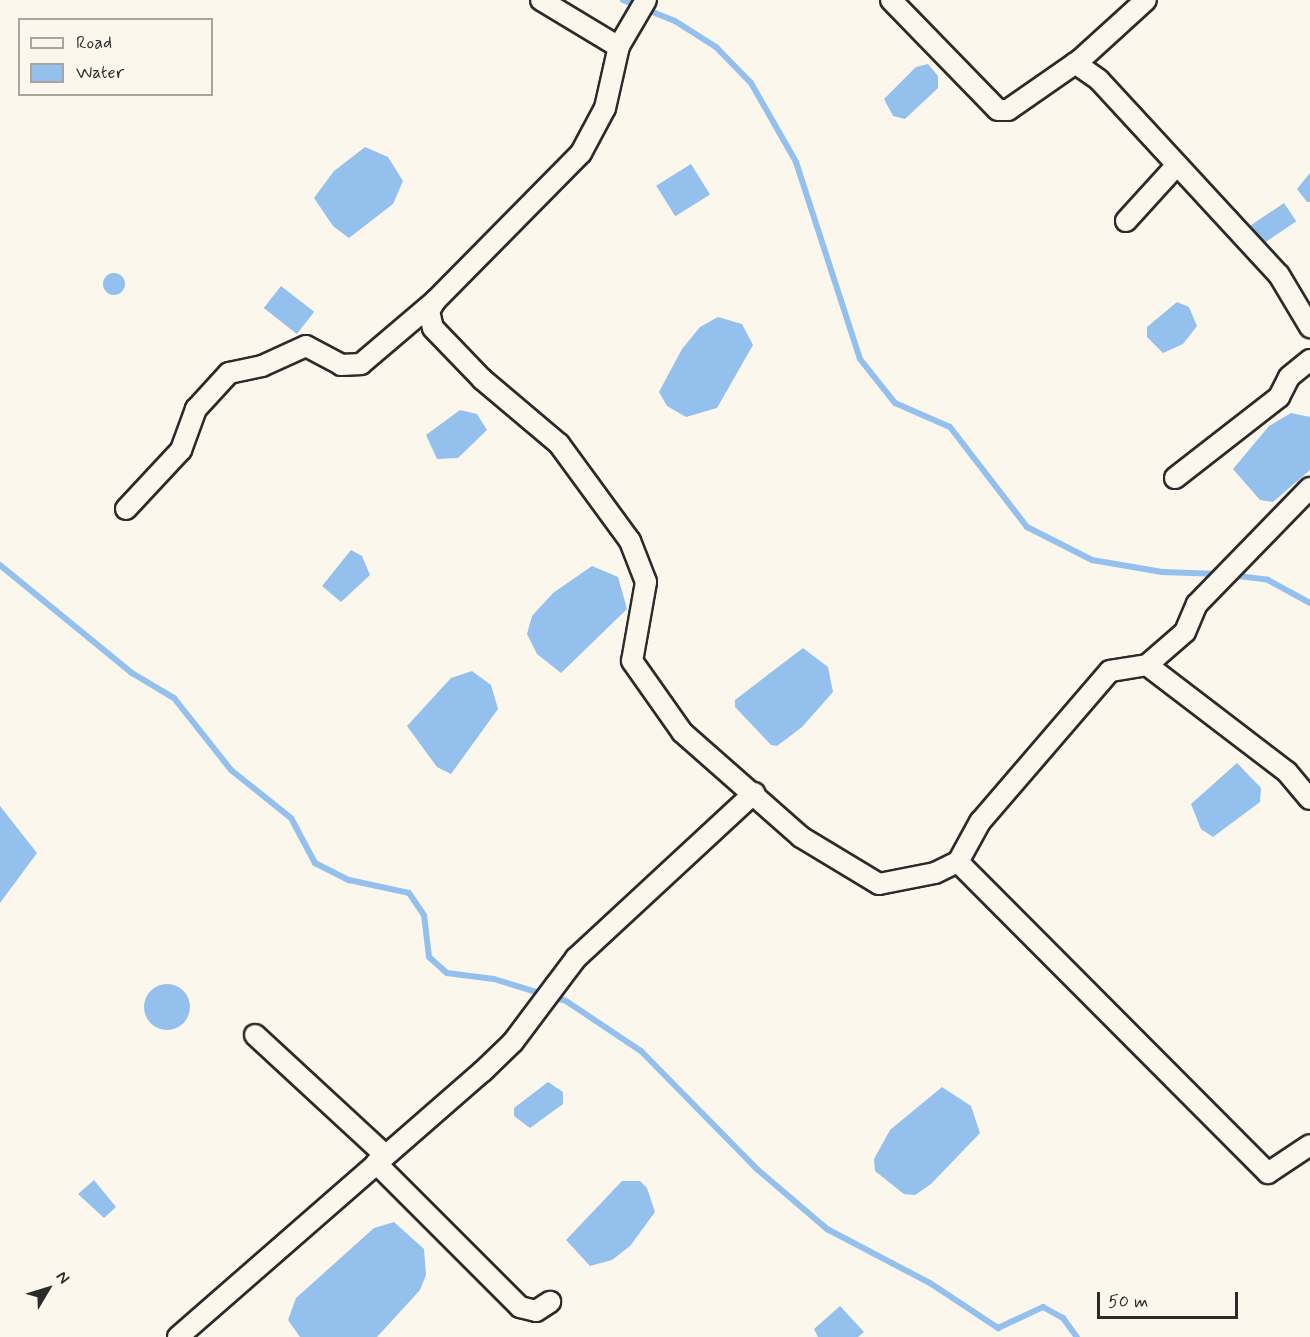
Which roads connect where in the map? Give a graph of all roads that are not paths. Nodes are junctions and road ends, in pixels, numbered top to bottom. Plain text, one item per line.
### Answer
1 (541, 0) edge
2 (646, 0) edge
3 (891, 0) edge
4 (1146, 0) edge
5 (619, 47) junction
6 (1075, 63) junction
7 (1177, 165) junction
8 (1126, 221) dead end
9 (435, 301) junction
10 (1310, 327) edge
11 (1310, 360) edge
12 (1175, 478) dead end
13 (1310, 488) edge
14 (126, 509) dead end
15 (1146, 665) junction
16 (754, 793) junction
17 (1310, 799) edge
18 (958, 862) junction
19 (255, 1035) dead end
20 (1310, 1145) edge
21 (381, 1159) junction
22 (550, 1302) dead end
23 (178, 1337) edge

1 - 5 street
2 - 5 street
3 - 6 street
4 - 6 street
5 - 9 street
6 - 7 street
7 - 8 street
7 - 10 street
9 - 14 street
9 - 16 street
11 - 12 street
13 - 15 street
15 - 17 street
15 - 18 street
16 - 18 street
16 - 21 street
18 - 20 street
19 - 21 street
21 - 22 street
21 - 23 street

